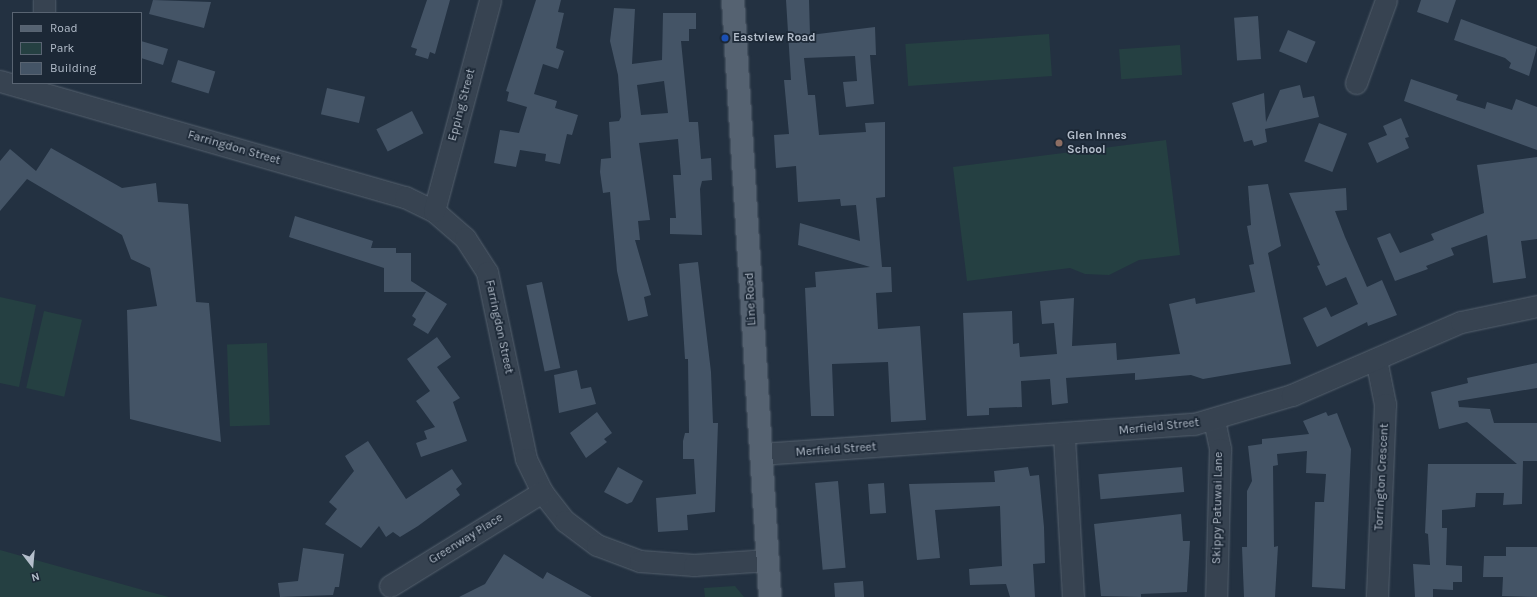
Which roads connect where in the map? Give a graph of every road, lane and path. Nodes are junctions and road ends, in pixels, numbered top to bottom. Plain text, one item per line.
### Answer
1 (44, 0) edge
2 (490, 0) edge
3 (732, 0) edge
4 (1386, 0) edge
5 (44, 12) edge
6 (0, 81) edge
7 (12, 83) edge
8 (1356, 83) dead end
9 (18, 84) edge
10 (41, 88) edge
11 (434, 211) junction
12 (1537, 306) edge
13 (1376, 358) junction
14 (1214, 420) junction
15 (1064, 436) junction
16 (760, 454) junction
17 (542, 492) junction
18 (768, 560) junction
19 (390, 586) dead end
20 (770, 597) edge
21 (1073, 597) edge
22 (1216, 597) edge
23 (1377, 597) edge

1 - 5 street
2 - 11 street, Epping Street
3 - 16 main road, Line Road
4 - 8 street
6 - 7 street, Farringdon Street
9 - 10 street, Farringdon Street
10 - 11 street, Farringdon Street
11 - 17 street, Farringdon Street
12 - 13 street, Merfield Street
13 - 14 street, Merfield Street
13 - 23 street, Torrington Crescent
14 - 15 street, Merfield Street
14 - 22 street, Skippy Patuwai Lane
15 - 16 street, Merfield Street
15 - 21 street
16 - 18 main road, Line Road
17 - 18 street, Farringdon Street
17 - 19 street, Greenway Place
18 - 20 main road, Line Road

